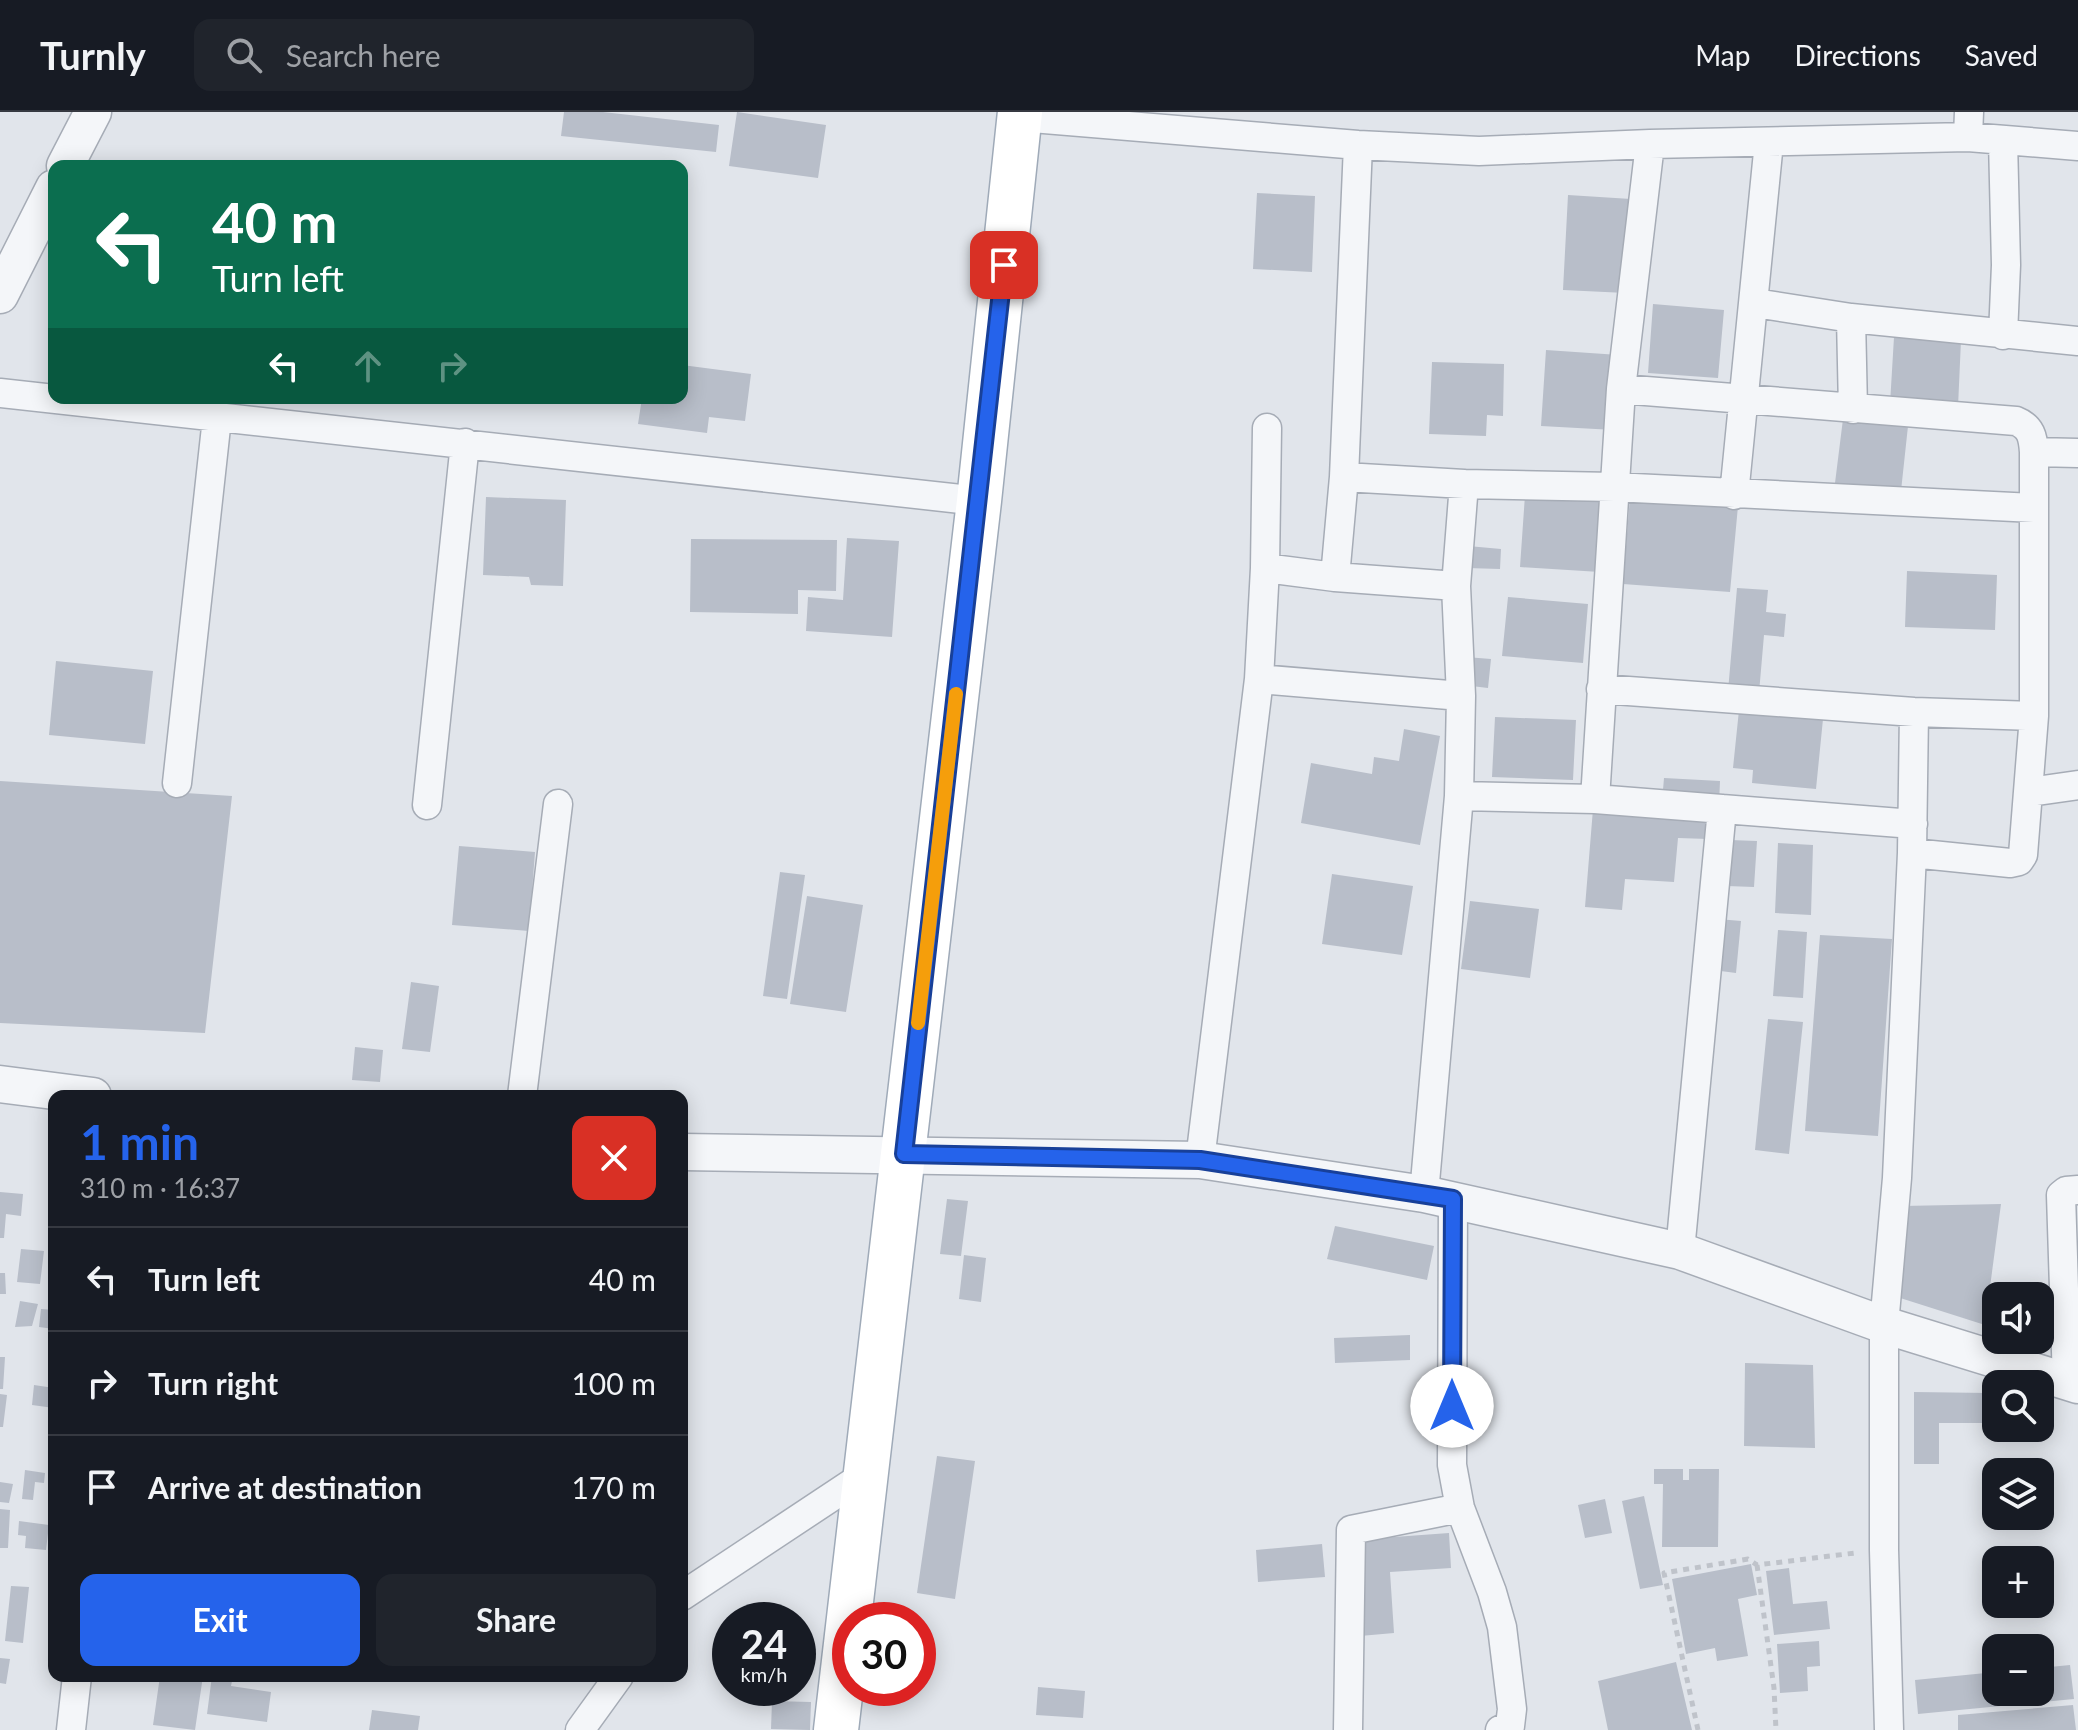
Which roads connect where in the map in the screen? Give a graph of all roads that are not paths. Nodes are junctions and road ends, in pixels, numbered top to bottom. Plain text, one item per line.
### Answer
1 (93, 112) edge
2 (1020, 114) edge
3 (1968, 124) edge
4 (2003, 140) junction
5 (1769, 142) junction
6 (1650, 144) junction
7 (1358, 145) junction
8 (2078, 146) edge
9 (68, 160) edge
10 (48, 200) edge
11 (0, 295) edge
12 (1755, 303) junction
13 (1851, 318) junction
14 (2003, 335) junction
15 (2078, 341) edge
16 (1621, 389) junction
17 (0, 393) edge
18 (48, 399) edge
19 (1745, 399) junction
20 (95, 404) edge
21 (1853, 409) junction
22 (217, 418) junction
23 (1267, 428) dead end
24 (465, 443) junction
25 (2034, 452) junction
26 (2078, 452) edge
27 (1344, 477) junction
28 (1464, 484) junction
29 (1614, 487) junction
30 (1734, 495) junction
31 (979, 501) junction
32 (2034, 508) junction
33 (1265, 568) junction
34 (1335, 577) junction
35 (1456, 586) junction
36 (1259, 679) junction
37 (1601, 689) junction
38 (1461, 696) junction
39 (1914, 712) junction
40 (2034, 716) junction
41 (177, 783) dead end
42 (2078, 785) edge
43 (2030, 792) junction
44 (1459, 796) junction
45 (1595, 799) junction
46 (558, 804) dead end
47 (427, 805) dead end
48 (1722, 809) junction
49 (1913, 824) junction
50 (1912, 853) junction
51 (0, 1084) edge
52 (48, 1090) edge
53 (523, 1090) edge
54 (688, 1152) edge
55 (904, 1154) junction
56 (1200, 1160) junction
57 (2078, 1190) edge
58 (1438, 1196) junction
59 (1680, 1251) junction
60 (1884, 1325) junction
61 (2072, 1383) edge
62 (866, 1474) junction
63 (1460, 1508) junction
64 (688, 1592) edge
65 (76, 1682) edge
66 (615, 1682) edge
67 (71, 1730) edge
68 (580, 1730) edge
69 (836, 1730) edge
70 (1348, 1730) edge
71 (1500, 1730) edge
72 (1889, 1730) edge

1 - 9 street
2 - 7 street
2 - 31 main road
3 - 4 street
3 - 5 street
4 - 8 street
4 - 14 street
5 - 6 street
5 - 12 street
6 - 7 street
6 - 16 street
7 - 27 street
10 - 11 street
12 - 13 street
12 - 19 street
13 - 14 street
13 - 21 street
14 - 15 street
16 - 19 street
16 - 29 street
17 - 18 street
19 - 21 street
19 - 30 street
20 - 22 street
21 - 25 street
22 - 24 street
22 - 41 street
23 - 33 street
24 - 31 street
24 - 47 street
25 - 26 street
25 - 32 street
27 - 28 street
27 - 34 street
28 - 29 street
28 - 35 street
29 - 30 street
29 - 37 street
30 - 32 street
31 - 55 main road
32 - 40 street
33 - 34 street
33 - 36 street
34 - 35 street
35 - 38 street
36 - 38 street
36 - 56 street
37 - 39 street
37 - 45 street
38 - 44 street
39 - 40 street
39 - 49 street
40 - 43 street
42 - 43 street
43 - 50 street
44 - 45 street
44 - 58 street
45 - 48 street
46 - 53 street
48 - 49 street
48 - 59 street
49 - 50 street
50 - 60 street
51 - 52 street
54 - 55 street
55 - 56 street
55 - 62 main road
56 - 58 street
57 - 61 street
58 - 59 street
58 - 63 street
59 - 60 street
60 - 61 street
60 - 72 street
62 - 64 street
62 - 69 main road
63 - 70 street
63 - 71 street
65 - 67 street
66 - 68 street

